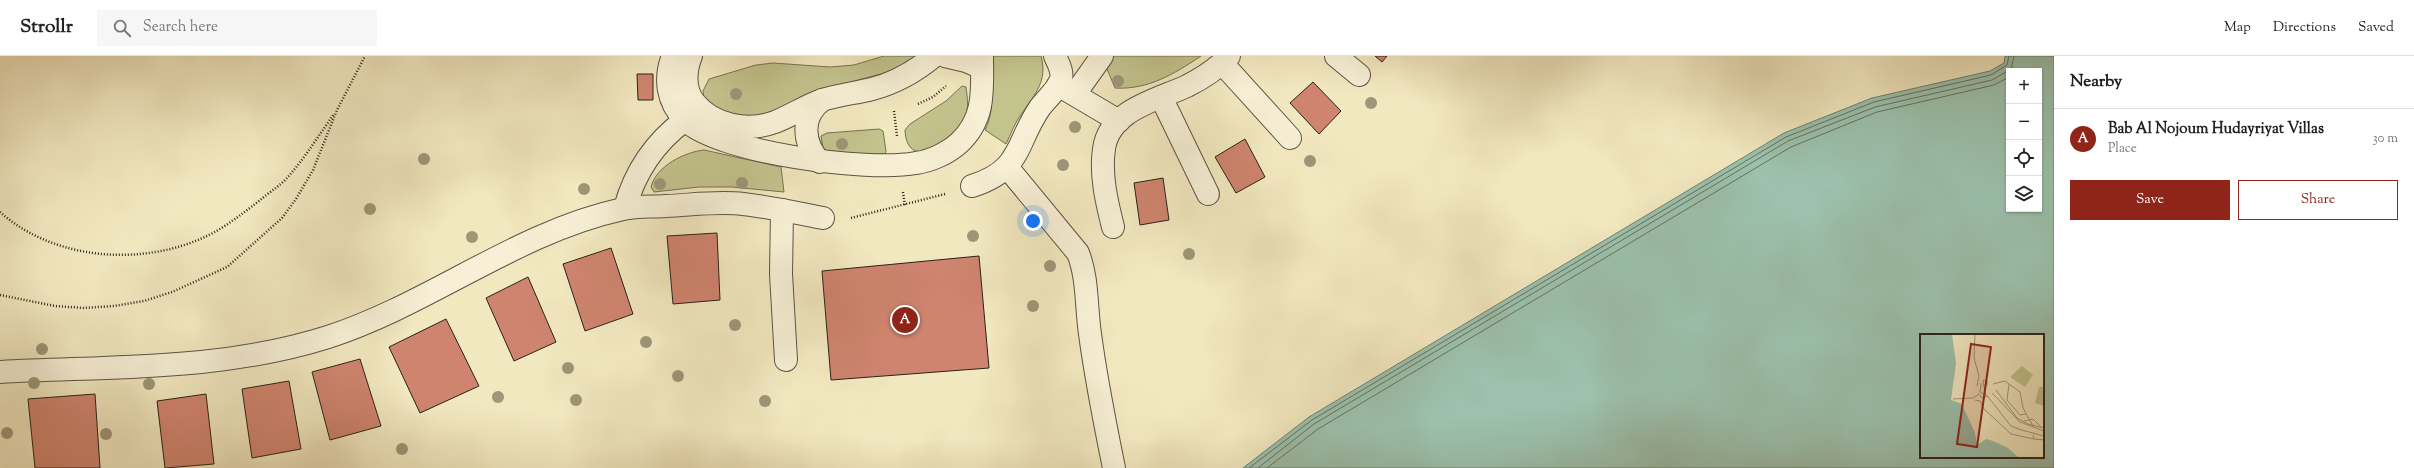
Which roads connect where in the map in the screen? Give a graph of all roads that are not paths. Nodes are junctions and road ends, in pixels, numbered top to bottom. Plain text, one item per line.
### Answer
1 (673, 56) edge
2 (691, 56) edge
3 (934, 56) edge
4 (945, 56) edge
5 (1055, 56) edge
6 (1102, 56) edge
7 (1336, 56) edge
8 (1226, 59) edge
9 (982, 62) edge
10 (1359, 75) dead end
11 (1067, 90) junction
12 (1161, 97) junction
13 (822, 100) junction
14 (685, 120) junction
15 (1119, 121) junction
16 (1290, 138) dead end
17 (820, 162) junction
18 (1007, 167) junction
19 (972, 186) road end
20 (1208, 194) dead end
21 (625, 208) junction
22 (782, 210) junction
23 (823, 218) road end
24 (1114, 228) dead end
25 (786, 360) dead end
26 (0, 372) edge
27 (1114, 468) edge

1 - 14 lane
2 - 13 lane
3 - 13 lane
4 - 9 lane
5 - 11 lane
6 - 11 lane
7 - 10 lane
8 - 12 lane
8 - 16 lane
9 - 17 lane
11 - 15 lane
11 - 18 lane
12 - 15 lane
12 - 20 lane
13 - 17 lane
14 - 17 lane
14 - 21 lane
15 - 24 lane
18 - 19 lane
18 - 27 lane
21 - 22 lane
21 - 26 lane
22 - 23 lane
22 - 25 lane

